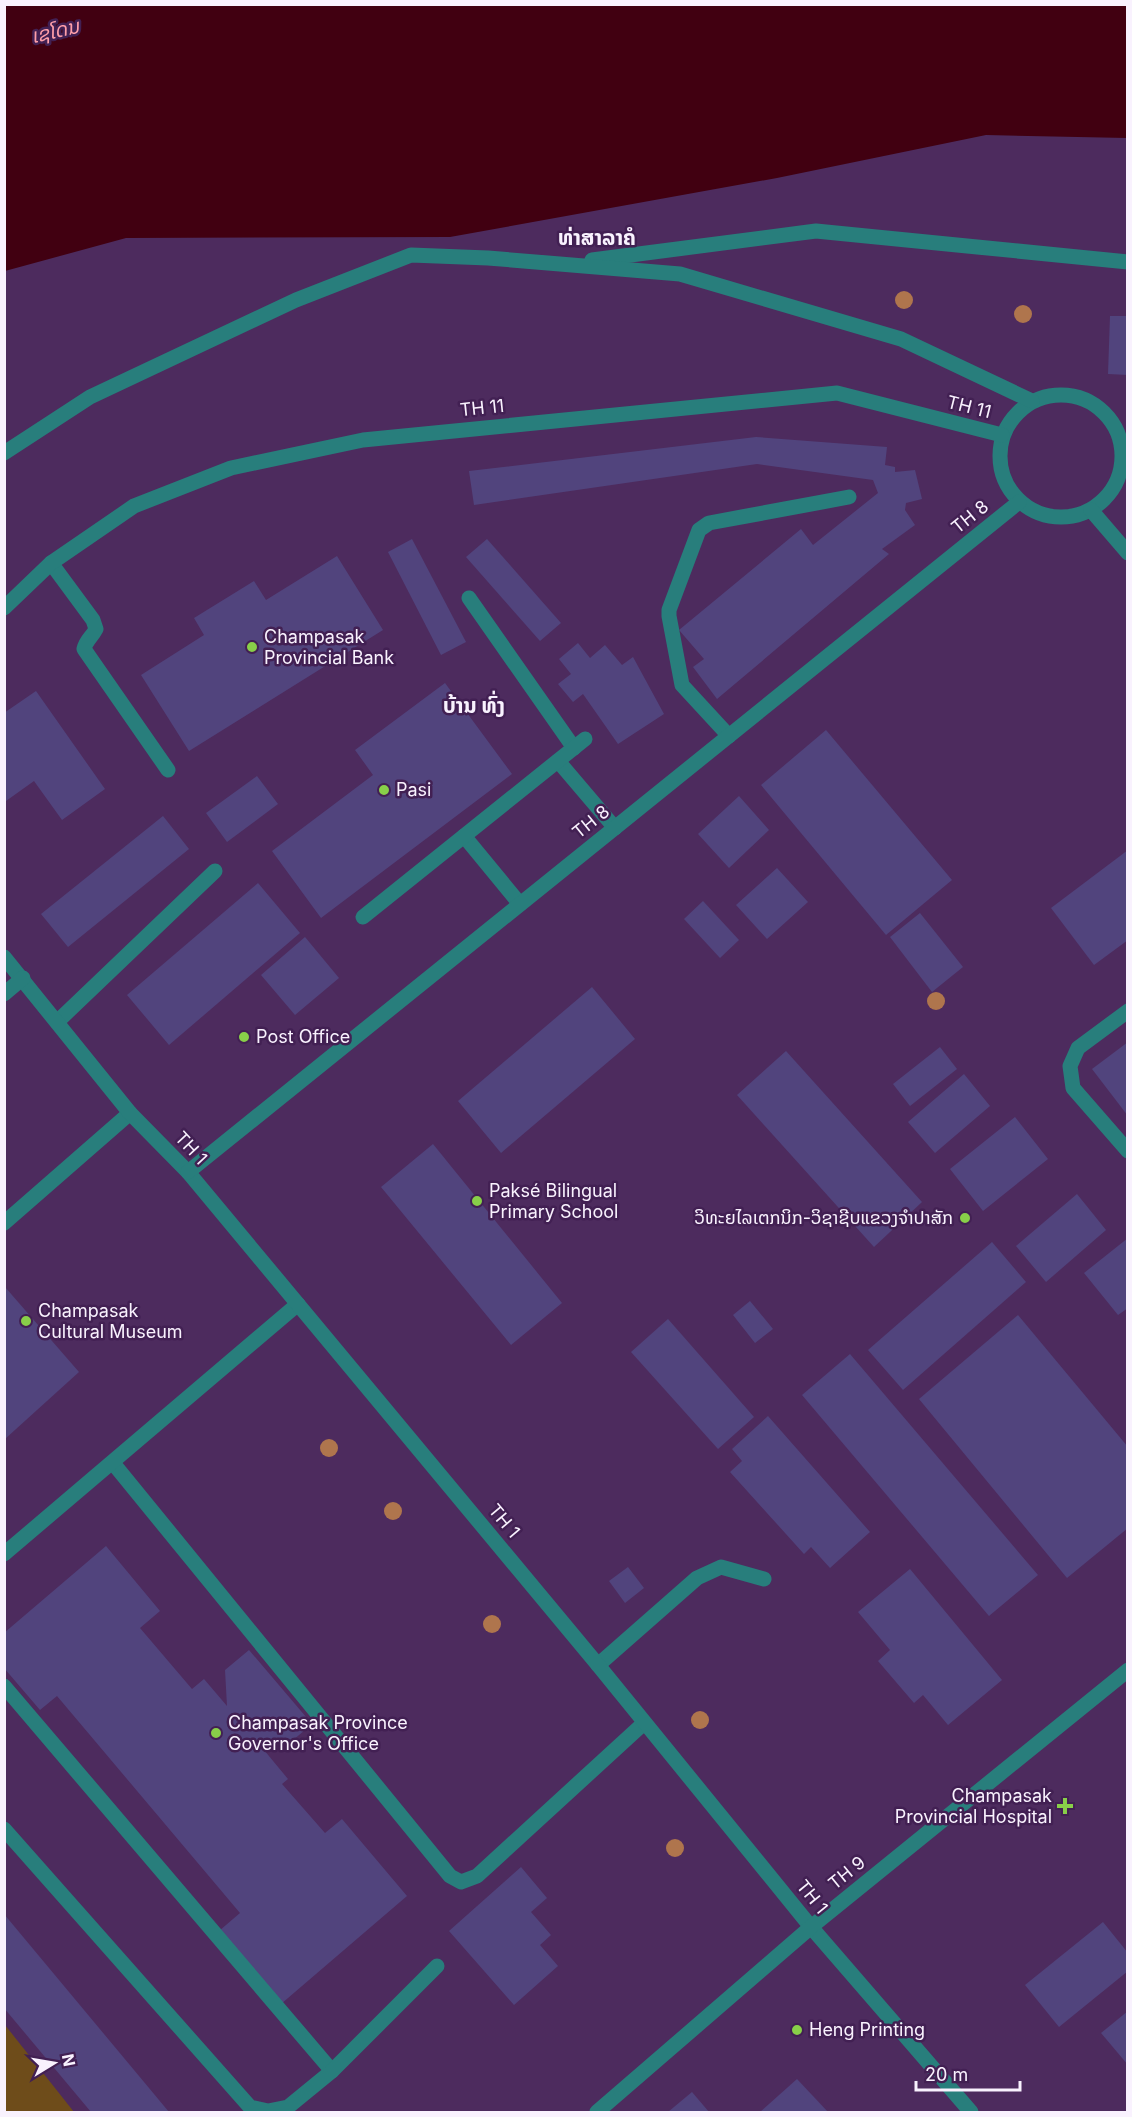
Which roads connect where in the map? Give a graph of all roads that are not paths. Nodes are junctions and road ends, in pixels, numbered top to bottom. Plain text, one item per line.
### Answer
1 (1128, 262) edge
2 (562, 264) junction
3 (1032, 401) junction
4 (1002, 435) junction
5 (4, 453) edge
6 (1125, 466) edge
7 (849, 497) dead end
8 (1019, 502) junction
9 (1091, 510) junction
10 (1128, 554) edge
11 (51, 563) junction
12 (469, 598) dead end
13 (4, 608) edge
14 (729, 736) junction
15 (558, 761) junction
16 (168, 770) dead end
17 (615, 828) junction
18 (464, 836) junction
19 (215, 872) dead end
20 (520, 904) junction
21 (363, 917) dead end
22 (4, 957) edge
23 (22, 978) junction
24 (4, 994) edge
25 (1128, 1011) edge
26 (57, 1022) junction
27 (130, 1113) junction
28 (1128, 1151) edge
29 (188, 1172) junction
30 (4, 1223) edge
31 (298, 1304) junction
32 (113, 1463) junction
33 (4, 1554) edge
34 (764, 1579) dead end
35 (598, 1665) junction
36 (1128, 1670) edge
37 (4, 1686) edge
38 (644, 1723) junction
39 (4, 1829) edge
40 (811, 1927) junction
41 (437, 1966) dead end
42 (332, 2072) junction
43 (597, 2112) edge
44 (971, 2112) edge

1 - 2 street
2 - 3 street
2 - 5 street
3 - 4 street
3 - 6 street
4 - 8 street
4 - 11 street, TH 11
6 - 9 street
7 - 14 street
8 - 9 street
8 - 14 street, TH 8
9 - 10 street
11 - 13 street, TH 11
11 - 16 street
12 - 15 street
14 - 17 street, TH 8
15 - 17 street
15 - 18 street
17 - 20 street, TH 8
18 - 20 street
18 - 21 street
19 - 26 street
20 - 29 street, TH 8
22 - 23 street, TH 1
23 - 24 street
23 - 26 street, TH 1
25 - 28 street
26 - 27 street, TH 1
27 - 29 street, TH 1
27 - 30 street
29 - 31 street, TH 1
31 - 32 street
31 - 35 street, TH 1
32 - 33 street
32 - 38 street
34 - 35 street
35 - 38 street, TH 1
36 - 40 street, TH 9
37 - 42 street
38 - 40 street, TH 1
39 - 42 street
40 - 43 street, TH 9
40 - 44 street, TH 1
41 - 42 street

